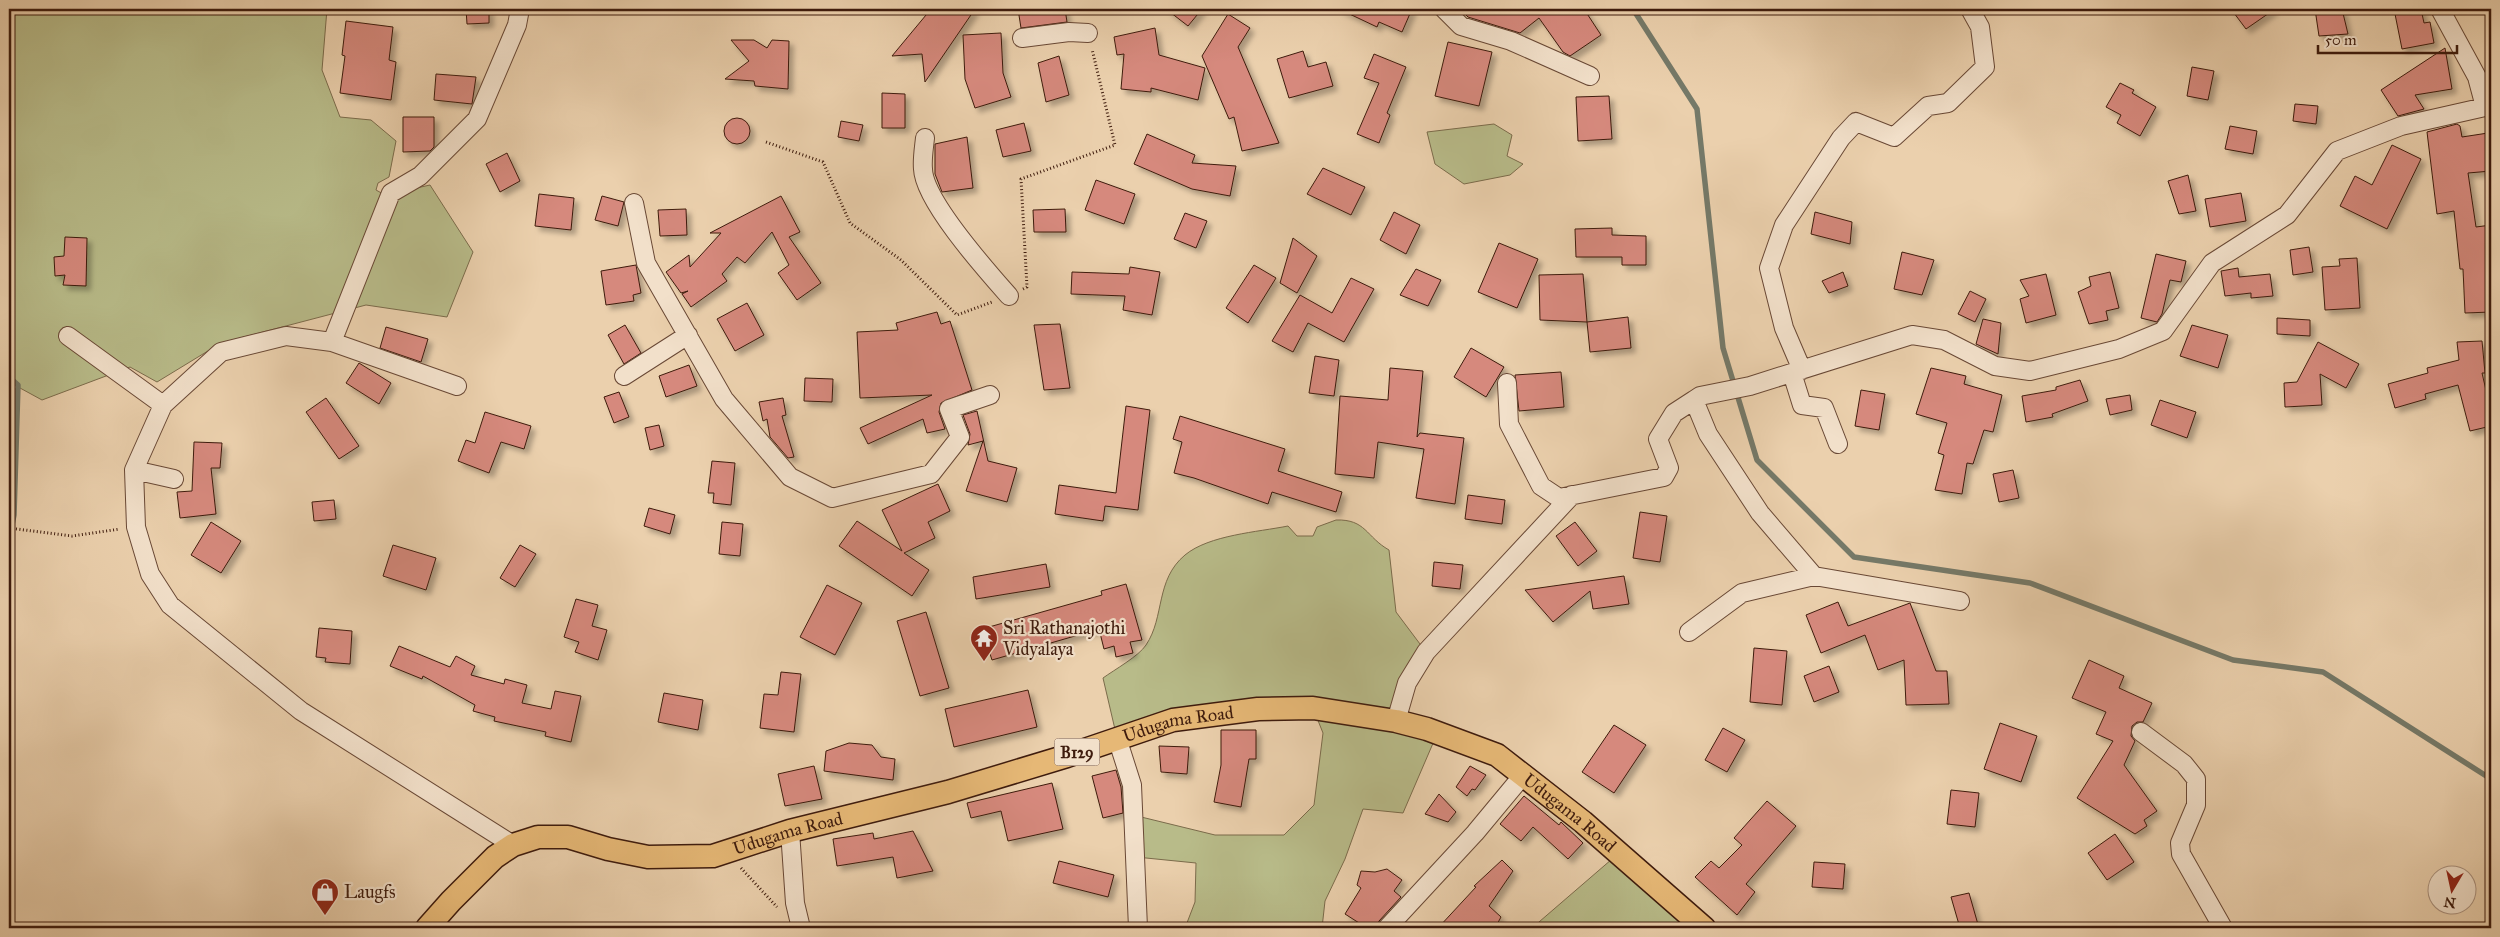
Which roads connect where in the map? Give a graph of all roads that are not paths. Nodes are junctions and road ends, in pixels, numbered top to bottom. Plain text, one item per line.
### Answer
1 (520, 9) edge
2 (1444, 9) edge
3 (1970, 9) edge
4 (2440, 9) edge
5 (1088, 33) road end
6 (1022, 38) dead end
7 (1590, 76) dead end
8 (2488, 104) edge
9 (925, 138) dead end
10 (634, 203) dead end
11 (1009, 296) road end
12 (688, 335) junction
13 (68, 336) dead end
14 (332, 342) junction
15 (1797, 372) junction
16 (624, 376) dead end
17 (1507, 383) dead end
18 (457, 386) dead end
19 (990, 395) dead end
20 (1697, 398) junction
21 (163, 405) junction
22 (1838, 444) dead end
23 (134, 470) junction
24 (174, 479) dead end
25 (1572, 495) junction
26 (1814, 576) junction
27 (1960, 601) dead end
28 (1689, 632) dead end
29 (1396, 720) junction
30 (2141, 732) dead end
31 (1117, 738) junction
32 (1524, 774) junction
33 (790, 831) junction
34 (514, 845) junction
35 (428, 928) edge
36 (801, 928) edge
37 (1138, 928) edge
38 (1387, 928) edge
39 (1704, 928) edge
40 (2223, 928) edge

1 - 14 street
2 - 7 street
3 - 15 street
4 - 8 street
5 - 6 street
8 - 15 street
9 - 11 street
10 - 12 street
12 - 16 street
12 - 19 street
13 - 21 street
14 - 18 street
14 - 21 street
15 - 20 street
15 - 22 street
17 - 25 street
20 - 25 street
20 - 26 street
21 - 23 street
23 - 24 street
23 - 34 street
25 - 29 street
26 - 27 street
26 - 28 street
29 - 31 main road, Udugama Road / B129
29 - 32 main road, Udugama Road / B129
30 - 40 street
31 - 33 main road, Udugama Road / B129
31 - 37 street
32 - 38 street
32 - 39 main road, Udugama Road / B129
33 - 34 main road, Udugama Road / B129
33 - 36 street
34 - 35 main road, Udugama Road / B129

